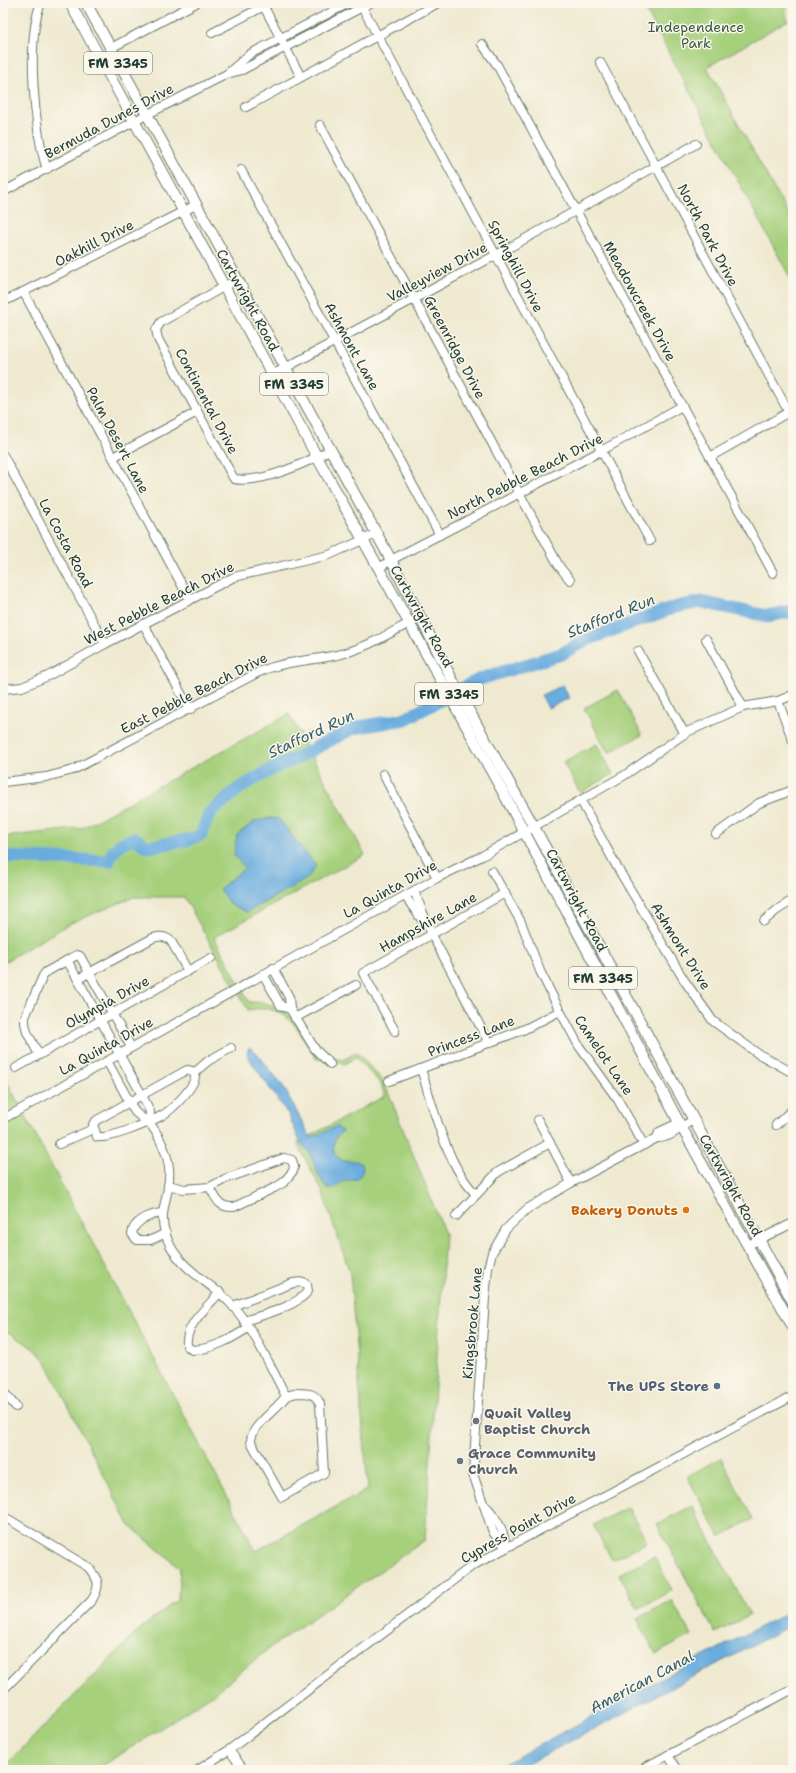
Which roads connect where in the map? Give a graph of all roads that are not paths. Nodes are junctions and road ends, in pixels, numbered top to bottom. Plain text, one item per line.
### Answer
1 (41, 3) edge
2 (70, 3) edge
3 (86, 3) edge
4 (196, 3) edge
5 (349, 3) edge
6 (370, 3) edge
7 (438, 3) edge
8 (266, 4) edge
9 (361, 5) edge
10 (212, 33) dead end
11 (378, 37) junction
12 (281, 38) junction
13 (482, 44) dead end
14 (111, 48) junction
15 (286, 48) junction
16 (600, 62) dead end
17 (227, 74) junction
18 (301, 77) junction
19 (246, 106) dead end
20 (146, 115) junction
21 (134, 122) junction
22 (320, 125) dead end
23 (696, 144) dead end
24 (656, 166) junction
25 (46, 169) junction
26 (241, 170) dead end
27 (3, 192) edge
28 (196, 205) junction
29 (576, 210) junction
30 (182, 212) junction
31 (496, 255) junction
32 (236, 280) junction
33 (225, 287) junction
34 (24, 293) junction
35 (414, 298) junction
36 (3, 302) edge
37 (335, 341) junction
38 (285, 368) junction
39 (272, 375) junction
40 (682, 406) junction
41 (197, 412) junction
42 (789, 412) junction
43 (793, 420) edge
44 (330, 450) junction
45 (601, 451) junction
46 (3, 455) edge
47 (710, 456) junction
48 (113, 457) junction
49 (317, 457) junction
50 (519, 493) junction
51 (376, 534) junction
52 (440, 534) junction
53 (364, 541) junction
54 (650, 541) dead end
55 (391, 560) junction
56 (379, 568) junction
57 (774, 573) dead end
58 (570, 580) dead end
59 (190, 600) junction
60 (419, 618) junction
61 (409, 623) junction
62 (144, 625) junction
63 (706, 639) dead end
64 (105, 644) junction
65 (638, 651) dead end
66 (3, 689) edge
67 (793, 695) edge
68 (778, 701) junction
69 (743, 707) junction
70 (190, 710) junction
71 (471, 724) junction
72 (684, 734) junction
73 (793, 741) edge
74 (383, 774) dead end
75 (3, 782) edge
76 (793, 790) edge
77 (582, 800) junction
78 (533, 826) junction
79 (524, 831) junction
80 (716, 834) dead end
81 (492, 870) dead end
82 (437, 878) junction
83 (414, 891) junction
84 (505, 893) junction
85 (405, 896) junction
86 (793, 900) edge
87 (764, 921) dead end
88 (432, 935) junction
89 (211, 958) dead end
90 (67, 960) junction
91 (273, 968) junction
92 (188, 971) junction
93 (90, 973) junction
94 (264, 974) junction
95 (78, 979) junction
96 (356, 985) dead end
97 (290, 1009) junction
98 (560, 1011) junction
99 (112, 1014) junction
100 (296, 1018) junction
101 (101, 1020) junction
102 (395, 1031) dead end
103 (489, 1043) junction
104 (131, 1047) junction
105 (230, 1048) dead end
106 (119, 1054) junction
107 (39, 1055) junction
108 (107, 1061) junction
109 (330, 1064) dead end
110 (16, 1068) dead end
111 (421, 1069) junction
112 (793, 1073) edge
113 (194, 1074) junction
114 (389, 1081) dead end
115 (142, 1095) junction
116 (129, 1102) junction
117 (793, 1110) edge
118 (3, 1119) edge
119 (538, 1120) dead end
120 (692, 1120) junction
121 (150, 1121) junction
122 (776, 1125) dead end
123 (681, 1126) junction
124 (94, 1129) junction
125 (550, 1143) junction
126 (59, 1144) dead end
127 (644, 1145) junction
128 (571, 1183) junction
129 (168, 1185) junction
130 (210, 1187) junction
131 (476, 1194) junction
132 (162, 1213) junction
133 (456, 1216) dead end
134 (793, 1223) edge
135 (166, 1233) junction
136 (759, 1239) junction
137 (748, 1245) junction
138 (220, 1292) junction
139 (793, 1302) edge
140 (233, 1306) junction
141 (246, 1324) junction
142 (793, 1327) edge
143 (3, 1391) edge
144 (286, 1396) junction
145 (793, 1396) edge
146 (16, 1407) dead end
147 (3, 1516) edge
148 (506, 1547) junction
149 (793, 1689) edge
150 (3, 1690) edge
151 (229, 1750) junction
152 (668, 1755) junction
153 (198, 1770) edge
154 (244, 1770) edge
155 (640, 1770) edge
156 (676, 1770) edge

1 - 25 street
2 - 21 main road, Cartwright Road / FM 3345
3 - 14 main road, Cartwright Road / FM 3345
4 - 14 street
5 - 12 street, Bermuda Dunes Drive
6 - 9 street, Bermuda Dunes Drive
7 - 11 street
8 - 10 street
8 - 12 street
9 - 11 street, Springhill Drive
9 - 15 street, Bermuda Dunes Drive
11 - 18 street
11 - 31 street, Springhill Drive
12 - 15 street
12 - 17 street, Bermuda Dunes Drive
13 - 29 street, Meadowcreek Drive
14 - 20 main road, Cartwright Road / FM 3345
15 - 17 street, Bermuda Dunes Drive
15 - 18 street
16 - 24 street, North Park Drive
17 - 20 street, Bermuda Dunes Drive
18 - 19 street
20 - 21 street, Bermuda Dunes Drive
20 - 28 main road, Cartwright Road / FM 3345
21 - 25 street, Bermuda Dunes Drive
21 - 30 main road, Cartwright Road / FM 3345
22 - 35 street, Greenridge Drive
23 - 24 street, Valleyview Drive
24 - 29 street, Valleyview Drive
24 - 42 street, North Park Drive
25 - 27 street, Bermuda Dunes Drive
26 - 37 street, Ashmont Lane
28 - 30 street, Oakhill Drive
28 - 32 main road, Cartwright Road / FM 3345
29 - 31 street, Valleyview Drive
29 - 40 street, Meadowcreek Drive
30 - 33 main road, Cartwright Road / FM 3345
30 - 34 street, Oakhill Drive
31 - 35 street, Valleyview Drive
31 - 45 street, Springhill Drive
32 - 33 street, Continental Drive
32 - 38 main road, Cartwright Road / FM 3345
33 - 39 main road, Cartwright Road / FM 3345
33 - 41 street, Continental Drive
34 - 36 street, Oakhill Drive
34 - 48 street, Palm Desert Lane
35 - 37 street, Valleyview Drive
35 - 50 street, Greenridge Drive
37 - 38 street, Valleyview Drive
37 - 52 street, Ashmont Lane
38 - 39 street, Valleyview Drive
38 - 44 main road, Cartwright Road / FM 3345
39 - 49 main road, Cartwright Road / FM 3345
40 - 45 street, North Pebble Beach Drive
40 - 47 street, Meadowcreek Drive
41 - 48 street
41 - 49 street, Continental Drive
42 - 43 street, North Park Drive
42 - 47 street
44 - 49 street, Continental Drive
44 - 51 main road, Cartwright Road / FM 3345
45 - 50 street, North Pebble Beach Drive
45 - 54 street, Springhill Drive
46 - 64 street, La Costa Road
47 - 57 street, Meadowcreek Drive
48 - 59 street, Palm Desert Lane
49 - 53 main road, Cartwright Road / FM 3345
50 - 52 street, North Pebble Beach Drive
50 - 58 street, Greenridge Drive
51 - 53 street, West Pebble Beach Drive
51 - 55 main road, Cartwright Road / FM 3345
52 - 55 street, North Pebble Beach Drive
53 - 56 main road, Cartwright Road / FM 3345
53 - 59 street, West Pebble Beach Drive
55 - 56 street, North Pebble Beach Drive
55 - 60 main road, Cartwright Road / FM 3345
56 - 61 main road, Cartwright Road / FM 3345
59 - 62 street, West Pebble Beach Drive
60 - 61 street, East Pebble Beach Drive
60 - 71 main road, Cartwright Road / FM 3345
61 - 70 street, East Pebble Beach Drive
61 - 71 main road, Cartwright Road / FM 3345
62 - 64 street, West Pebble Beach Drive
62 - 70 street
63 - 69 street
64 - 66 street, West Pebble Beach Drive
65 - 72 street
67 - 68 street, La Quinta Drive
68 - 69 street, La Quinta Drive
68 - 73 street
69 - 72 street, La Quinta Drive
70 - 75 street, East Pebble Beach Drive
71 - 78 main road, Cartwright Road / FM 3345
71 - 79 main road, Cartwright Road / FM 3345
72 - 77 street, La Quinta Drive
74 - 82 street
76 - 80 street
77 - 78 street, La Quinta Drive
77 - 112 street, Ashmont Drive
78 - 79 street, La Quinta Drive
78 - 120 main road, Cartwright Road / FM 3345
79 - 82 street, La Quinta Drive
79 - 123 main road, Cartwright Road / FM 3345
81 - 84 street, Camelot Lane
82 - 83 street, La Quinta Drive
83 - 85 street, La Quinta Drive
83 - 88 street
84 - 88 street, Hampshire Lane
84 - 98 street, Camelot Lane
85 - 88 street
85 - 91 street, La Quinta Drive
86 - 87 street
88 - 102 street, Hampshire Lane
88 - 103 street
89 - 92 street, Olympia Drive
90 - 93 street
90 - 95 street
90 - 107 street
91 - 94 street, La Quinta Drive
91 - 97 street
92 - 93 street
92 - 99 street, Olympia Drive
93 - 95 street
93 - 99 street
94 - 97 street
94 - 104 street, La Quinta Drive
95 - 101 street
96 - 100 street
97 - 100 street
98 - 103 street, Princess Lane
98 - 127 street, Camelot Lane
99 - 101 street, Olympia Drive
99 - 104 street
100 - 109 street
101 - 106 street
101 - 107 street, Olympia Drive
103 - 111 street, Princess Lane
104 - 106 street, La Quinta Drive
105 - 113 street
106 - 108 street, La Quinta Drive
106 - 115 street
107 - 110 street, Olympia Drive
108 - 116 street
108 - 118 street, La Quinta Drive
111 - 114 street, Princess Lane
111 - 131 street
113 - 115 street
113 - 121 street
115 - 116 street
115 - 121 street
116 - 121 street
116 - 124 street
117 - 122 street
119 - 125 street
120 - 123 street, Kingsbrook Lane
120 - 136 main road, Cartwright Road / FM 3345
121 - 124 street
121 - 129 street
123 - 127 street, Kingsbrook Lane
123 - 137 main road, Cartwright Road / FM 3345
124 - 126 street
125 - 128 street
125 - 131 street
127 - 128 street, Kingsbrook Lane
128 - 148 street, Kingsbrook Lane
129 - 130 street
129 - 132 street
130 - 130 street
131 - 133 street
132 - 135 street
132 - 135 street
134 - 136 street
135 - 138 street
136 - 137 street
136 - 139 main road, Cartwright Road / FM 3345
137 - 142 main road, Cartwright Road / FM 3345
138 - 140 street
138 - 141 street
140 - 141 street
140 - 141 street
141 - 144 street
143 - 146 street
144 - 144 street
145 - 148 street, Cypress Point Drive
147 - 150 street
148 - 151 street, Cypress Point Drive
149 - 152 street
151 - 153 street, Cypress Point Drive
151 - 154 street
152 - 155 street
152 - 156 street

